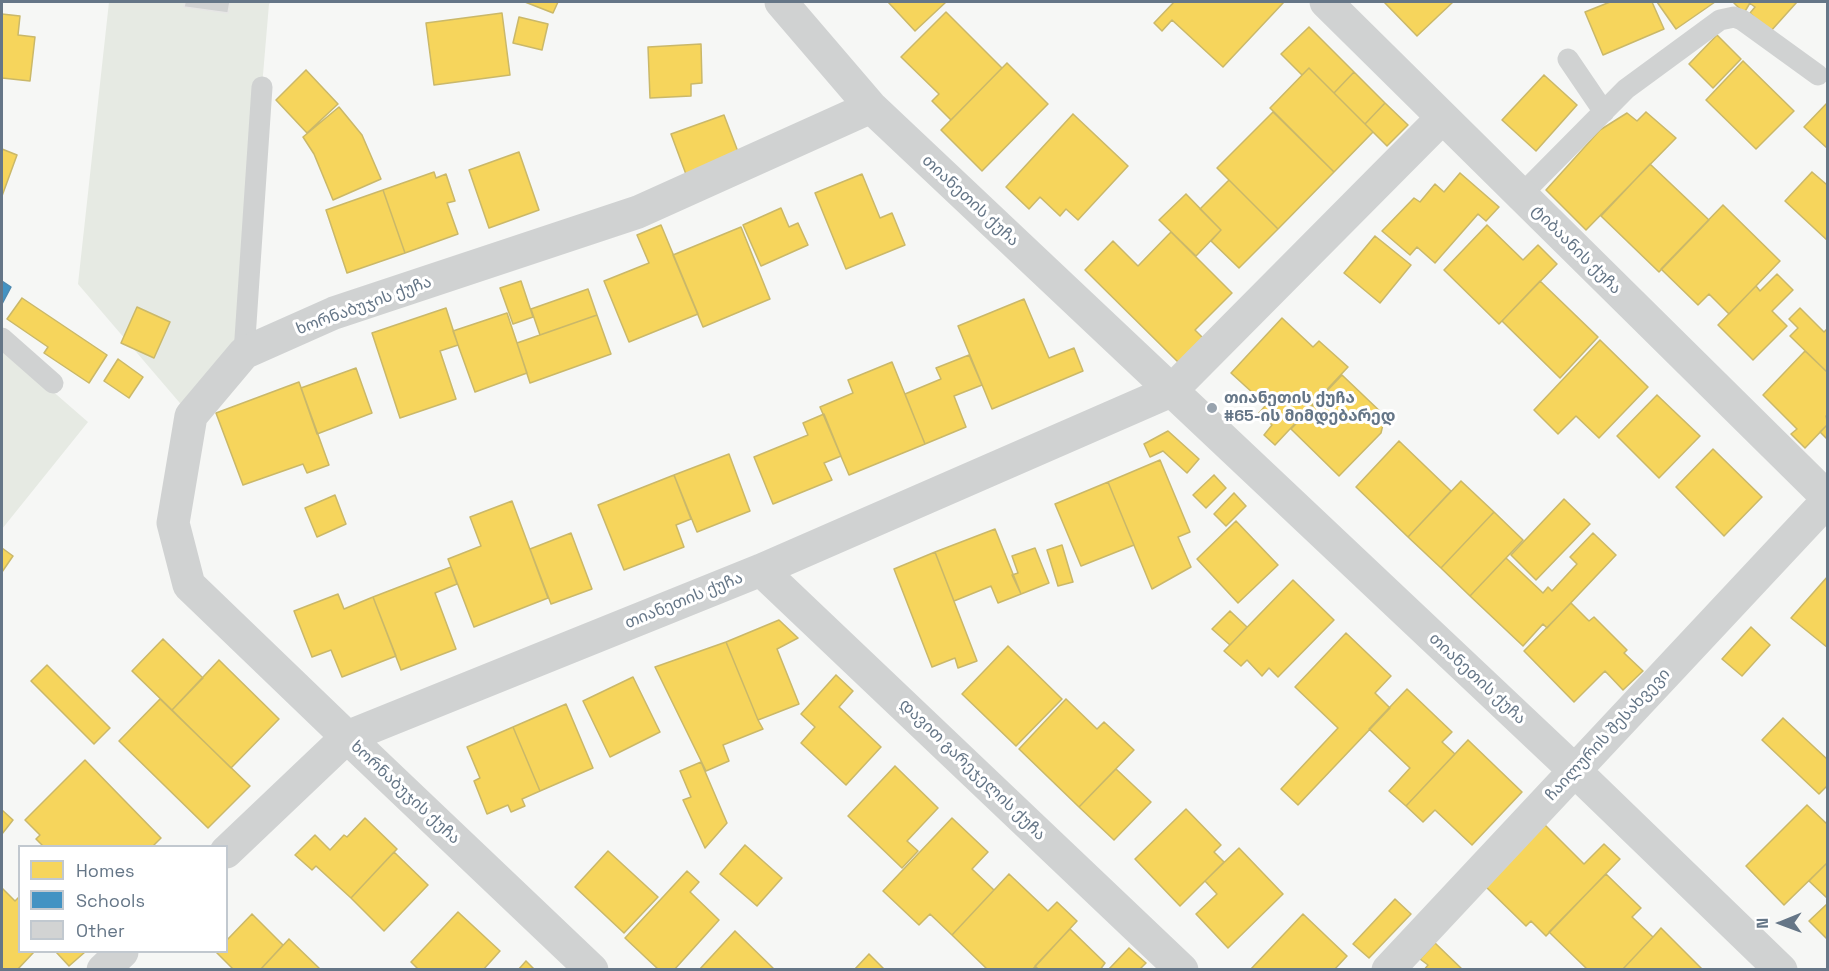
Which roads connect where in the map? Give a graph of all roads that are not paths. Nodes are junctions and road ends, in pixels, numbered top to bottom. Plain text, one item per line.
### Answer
1 (781, 2) edge
2 (1326, 2) edge
3 (1568, 59) dead end
4 (1818, 75) dead end
5 (262, 87) dead end
6 (871, 107) junction
7 (1604, 112) junction
8 (1442, 118) junction
9 (1521, 195) junction
10 (2, 338) edge
11 (244, 353) junction
12 (53, 383) dead end
13 (1171, 391) junction
14 (1827, 499) edge
15 (761, 570) junction
16 (347, 737) junction
17 (1574, 771) junction
18 (228, 850) edge
19 (120, 953) edge
20 (103, 969) edge
21 (592, 969) edge
22 (1182, 969) edge
23 (1388, 969) edge
24 (1781, 969) edge

1 - 6 street, თიანეთის ქუჩა
2 - 8 street, ტიბაანის ქუჩა
3 - 7 lane
4 - 7 lane
5 - 11 lane
6 - 11 street, ხორნაბუჯის ქუჩა
6 - 13 street, თიანეთის ქუჩა
7 - 9 lane
8 - 9 street, ტიბაანის ქუჩა
8 - 13 street, თიანეთის ქუჩა
9 - 14 street, ტიბაანის ქუჩა
10 - 12 lane
11 - 16 street, ხორნაბუჯის ქუჩა
13 - 15 street, თიანეთის ქუჩა
13 - 17 street, თიანეთის ქუჩა
14 - 17 street, ჩაილურის შესახვევი
15 - 16 street, თიანეთის ქუჩა
15 - 22 street, დავით გარეჯელის ქუჩა
16 - 18 street, თიანეთის ქუჩა
16 - 21 street, ხორნაბუჯის ქუჩა
17 - 23 street, ჩაილურის შესახვევი
17 - 24 street, თიანეთის ქუჩა
19 - 20 street

